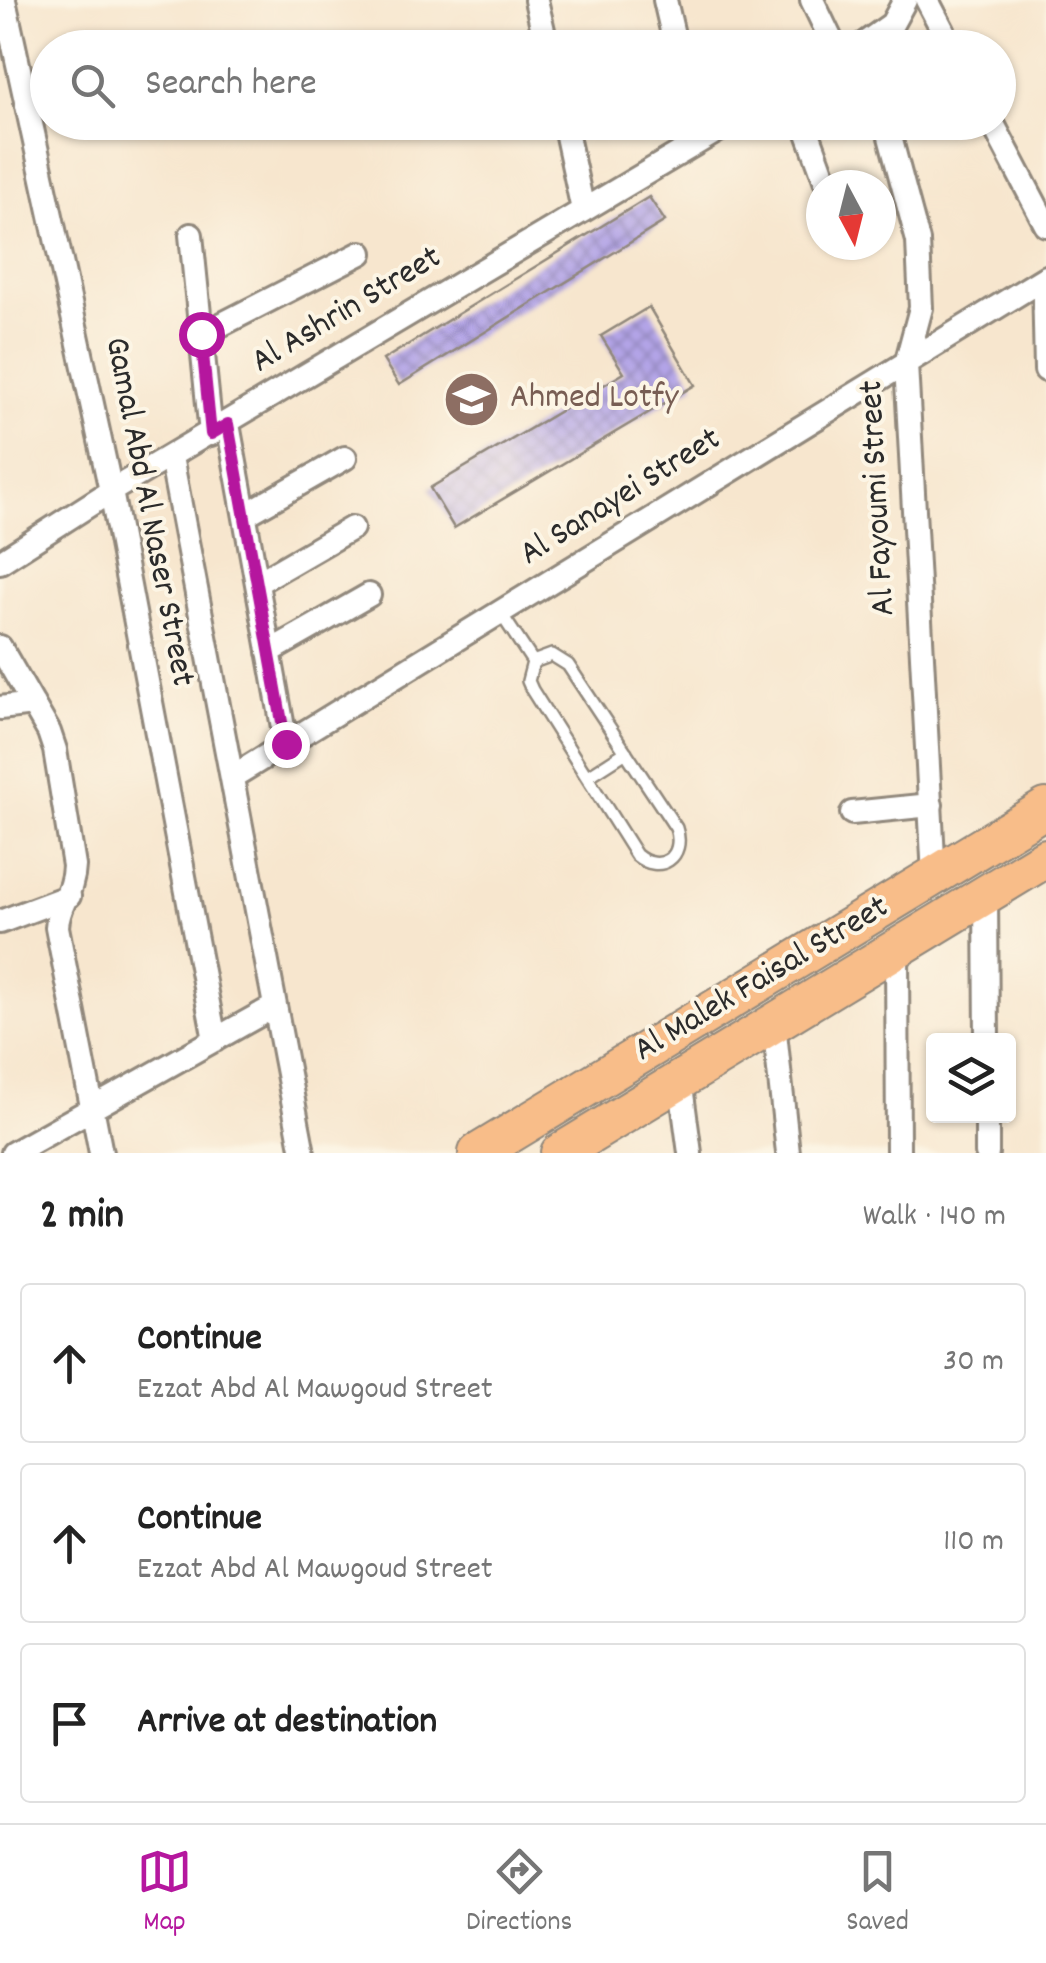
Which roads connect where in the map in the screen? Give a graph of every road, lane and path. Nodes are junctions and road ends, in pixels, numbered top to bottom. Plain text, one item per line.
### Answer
1 (4, 0) edge
2 (536, 0) edge
3 (665, 0) edge
4 (812, 0) edge
5 (905, 0) edge
6 (934, 2) edge
7 (543, 30) edge
8 (672, 30) edge
9 (826, 30) edge
10 (884, 30) edge
11 (945, 30) edge
12 (30, 119) edge
13 (35, 140) edge
14 (568, 140) edge
15 (684, 140) edge
16 (810, 140) edge
17 (891, 140) edge
18 (1001, 140) edge
19 (821, 170) edge
20 (584, 210) junction
21 (1046, 225) edge
22 (191, 235) dead end
23 (361, 253) dead end
24 (1045, 278) edge
25 (201, 334) junction
26 (906, 364) junction
27 (1046, 370) edge
28 (220, 429) junction
29 (171, 457) junction
30 (345, 458) dead end
31 (111, 491) junction
32 (245, 515) junction
33 (352, 528) dead end
34 (1, 555) edge
35 (257, 583) junction
36 (369, 595) dead end
37 (500, 612) junction
38 (0, 647) edge
39 (269, 652) junction
40 (534, 662) junction
41 (33, 704) junction
42 (0, 708) edge
43 (286, 744) junction
44 (626, 752) junction
45 (587, 777) junction
46 (232, 778) junction
47 (930, 804) junction
48 (1046, 808) edge
49 (852, 813) dead end
50 (1046, 858) edge
51 (934, 876) junction
52 (986, 894) junction
53 (69, 896) junction
54 (0, 922) edge
55 (897, 948) junction
56 (275, 1006) junction
57 (774, 1023) junction
58 (987, 1033) edge
59 (215, 1040) junction
60 (620, 1066) junction
61 (680, 1080) junction
62 (647, 1100) junction
63 (559, 1104) junction
64 (93, 1110) junction
65 (987, 1123) edge
66 (574, 1144) edge
67 (13, 1153) edge
68 (101, 1153) edge
69 (303, 1153) edge
70 (478, 1153) edge
71 (690, 1153) edge
72 (788, 1153) edge
73 (898, 1153) edge
74 (987, 1153) edge

1 - 12 street, Gamal Abd Al Naser Street
2 - 7 street
3 - 8 street
4 - 9 street
5 - 10 street
6 - 11 street
13 - 31 street, Gamal Abd Al Naser Street
14 - 20 street
15 - 20 street, Al Ashrin Street
16 - 19 street
17 - 26 street, Al Fayoumi Street
18 - 21 street
20 - 28 street, Al Ashrin Street
22 - 25 street
23 - 25 street
24 - 26 street, Al Sanayei Street
24 - 27 street
25 - 28 street
26 - 37 street, Al Sanayei Street
26 - 47 street, Al Fayoumi Street
28 - 29 street, Al Ashrin Street
28 - 32 street
29 - 31 street, Al Ashrin Street
29 - 46 street
30 - 32 street
31 - 34 street, Al Ashrin Street
31 - 59 street, Gamal Abd Al Naser Street
32 - 35 street
33 - 35 street
35 - 39 street
36 - 39 street
37 - 40 lane
37 - 43 street, Al Sanayei Street
38 - 41 street
39 - 43 street
40 - 44 lane
40 - 45 lane
41 - 42 street
41 - 53 street
43 - 46 street, Al Sanayei Street
44 - 45 lane
44 - 45 lane
46 - 56 street
47 - 49 street
47 - 51 street, Al Fayoumi Street
48 - 51 main road, Al Malek Faisal Street
50 - 52 main road, Al Malek Faisal Street
51 - 60 main road, Al Malek Faisal Street
52 - 55 main road, Al Malek Faisal Street
52 - 58 street
53 - 54 street
53 - 64 street
55 - 57 main road, Al Malek Faisal Street
55 - 73 street
56 - 59 street
56 - 69 street
57 - 61 main road, Al Malek Faisal Street
57 - 72 street
59 - 64 street
60 - 62 main road
60 - 63 main road, Al Malek Faisal Street
61 - 62 main road, Al Malek Faisal Street
61 - 71 street
62 - 66 main road, Al Malek Faisal Street
63 - 66 main road
63 - 70 main road, Al Malek Faisal Street
64 - 67 street
64 - 68 street
65 - 74 street

